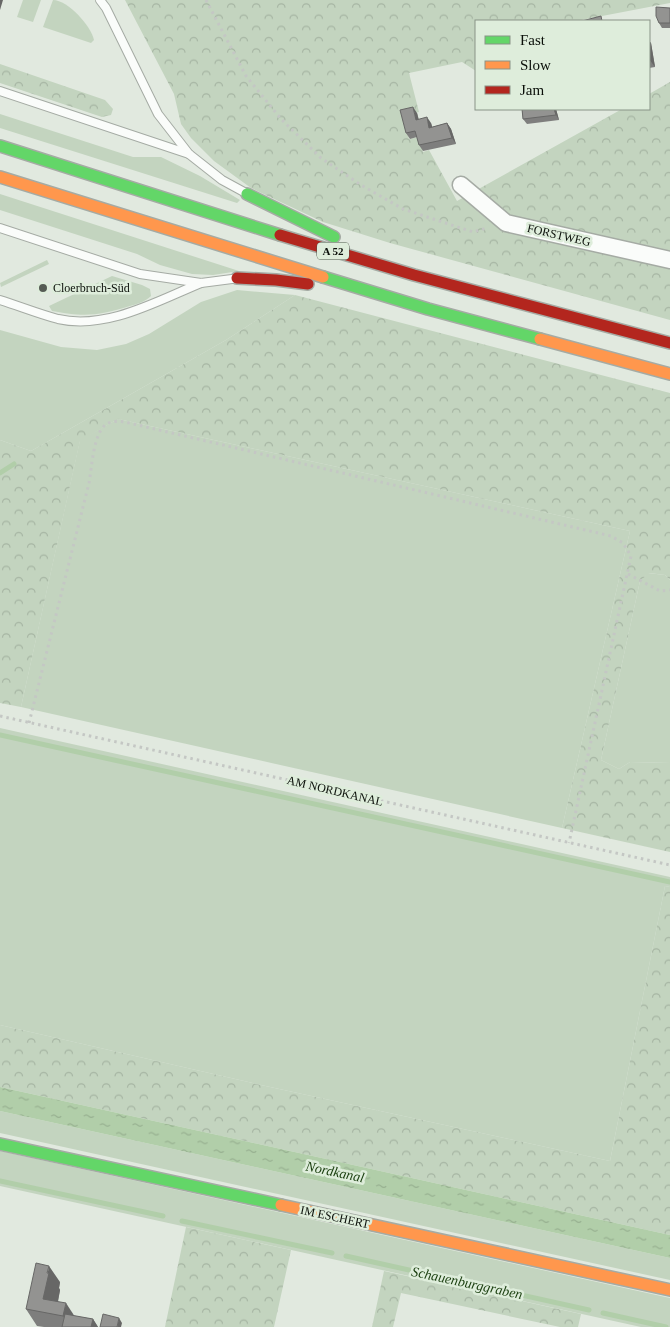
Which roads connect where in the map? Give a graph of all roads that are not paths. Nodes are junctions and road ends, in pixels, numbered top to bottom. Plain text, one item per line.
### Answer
1 (100, 0) edge
2 (0, 91) edge
3 (0, 146) edge
4 (189, 154) junction
5 (0, 177) edge
6 (460, 185) dead end
7 (247, 194) joint
8 (0, 228) edge
9 (670, 260) edge
10 (414, 275) junction
11 (238, 278) joint
12 (201, 283) junction
13 (0, 300) edge
14 (428, 309) junction
15 (670, 343) edge
16 (670, 374) edge
17 (0, 1144) edge
18 (670, 1290) edge

1 - 4 lane
2 - 4 lane
3 - 10 main road, A 52
4 - 7 lane
5 - 14 main road, A 52
6 - 9 street, FORSTWEG
7 - 10 main road
8 - 12 lane
10 - 15 main road, A 52
11 - 12 lane
11 - 14 main road
12 - 13 lane
14 - 16 main road, A 52
17 - 18 main road, IM ESCHERT

